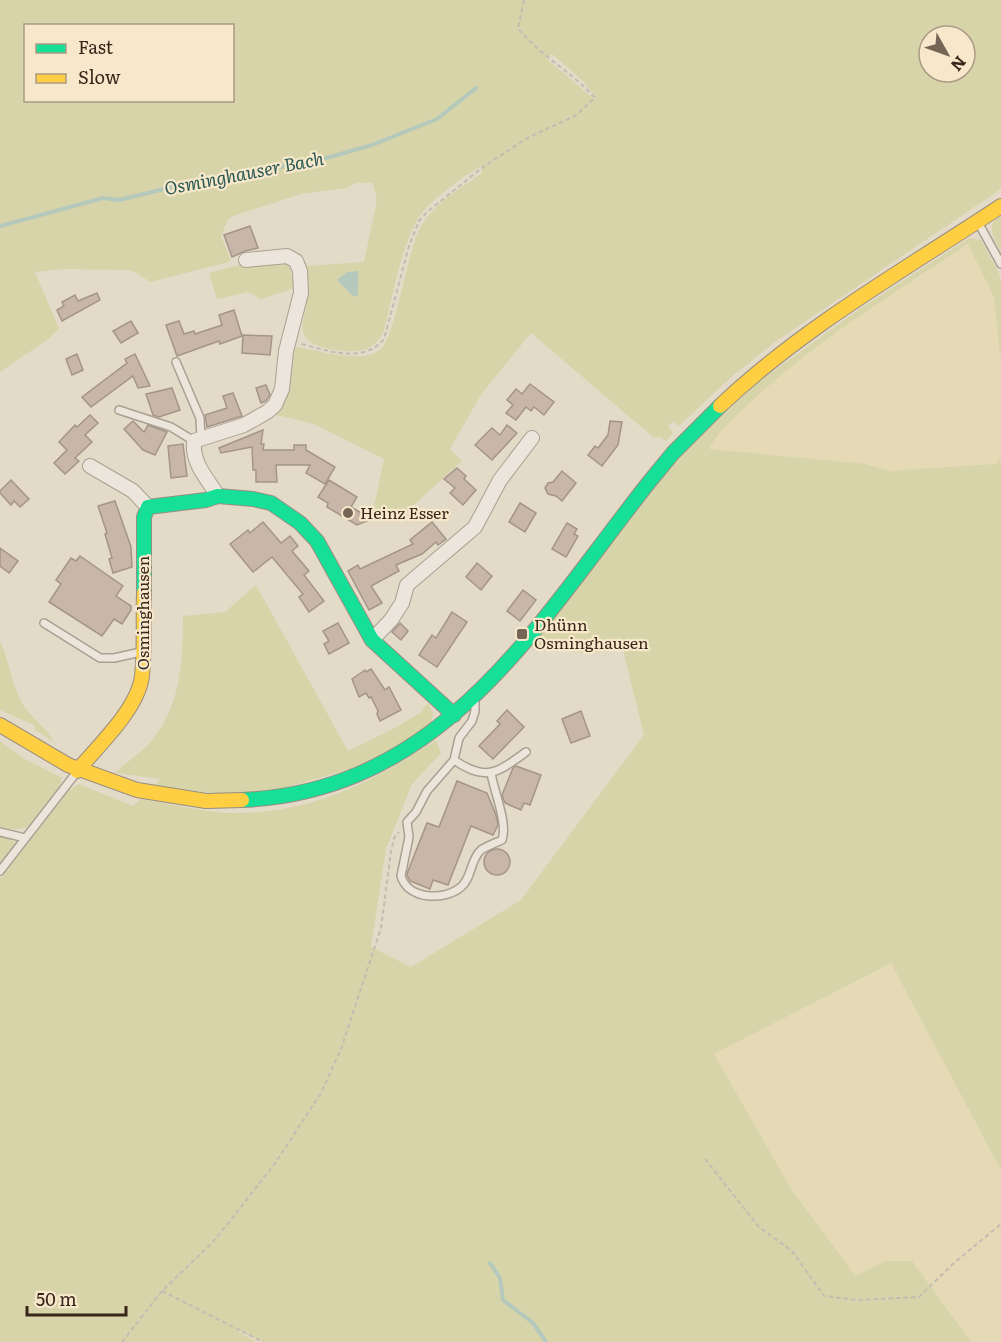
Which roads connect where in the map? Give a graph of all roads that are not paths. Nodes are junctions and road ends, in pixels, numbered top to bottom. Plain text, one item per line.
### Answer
1 (1001, 206) edge
2 (978, 221) junction
3 (246, 260) dead end
4 (1001, 264) edge
5 (176, 362) dead end
6 (119, 410) dead end
7 (532, 438) dead end
8 (198, 440) junction
9 (90, 466) dead end
10 (218, 496) junction
11 (148, 507) junction
12 (44, 623) dead end
13 (372, 640) junction
14 (144, 652) junction
15 (475, 697) junction
16 (454, 715) junction
17 (0, 724) edge
18 (526, 752) dead end
19 (454, 760) junction
20 (78, 771) junction
21 (491, 774) junction
22 (0, 832) edge
23 (25, 838) junction
24 (0, 871) edge

1 - 2 main road
2 - 4 lane
2 - 15 main road
3 - 8 street
5 - 8 lane
6 - 8 lane
7 - 13 street
8 - 10 street
9 - 11 street
10 - 11 main road
10 - 13 main road
11 - 14 main road, Osminghausen
12 - 14 lane
13 - 16 main road
14 - 20 main road, Osminghausen
15 - 16 main road
15 - 19 lane
16 - 20 main road
17 - 20 main road
18 - 21 lane
19 - 21 lane
19 - 21 lane
20 - 23 lane
22 - 23 lane
23 - 24 lane

